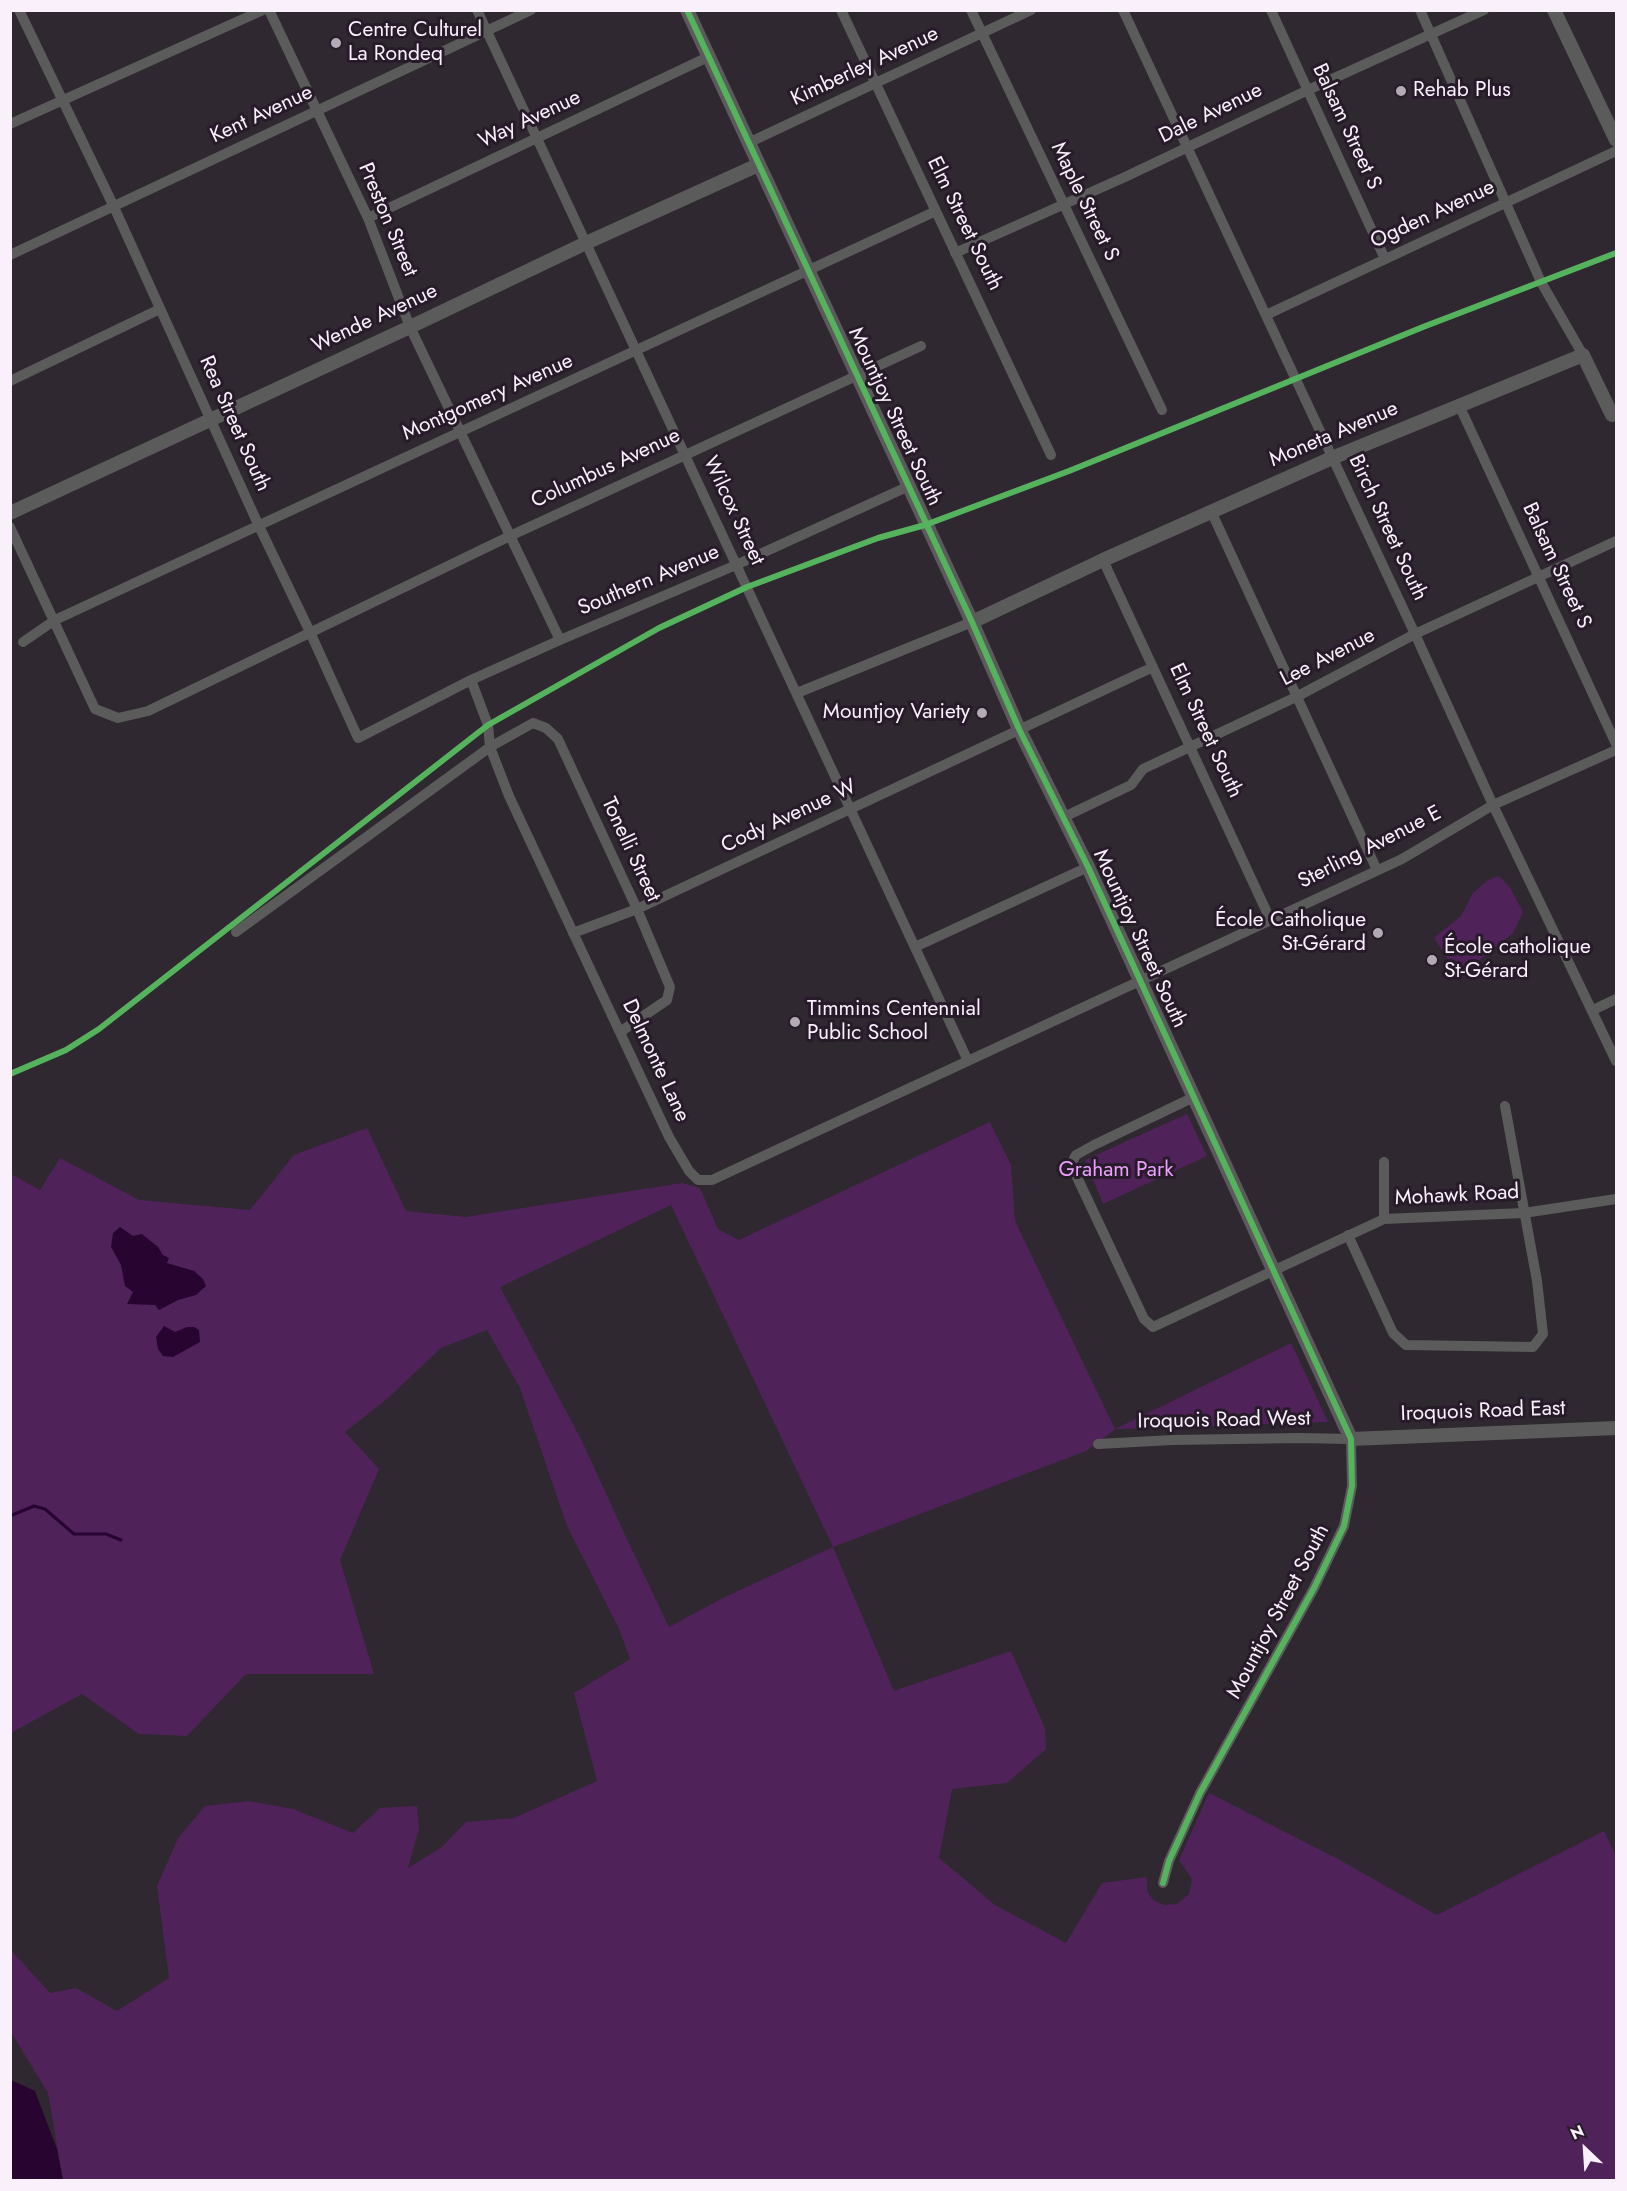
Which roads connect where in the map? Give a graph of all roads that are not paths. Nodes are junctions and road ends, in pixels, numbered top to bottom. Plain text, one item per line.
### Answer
1 (20, 10) edge
2 (263, 10) edge
3 (268, 10) edge
4 (477, 10) edge
5 (531, 10) edge
6 (687, 10) edge
7 (841, 10) edge
8 (971, 10) edge
9 (1031, 10) edge
10 (1123, 10) edge
11 (1271, 10) edge
12 (1420, 10) edge
13 (1484, 10) edge
14 (1554, 10) edge
15 (487, 30) junction
16 (981, 33) junction
17 (1431, 35) junction
18 (708, 57) junction
19 (875, 84) junction
20 (1308, 90) junction
21 (62, 100) junction
22 (316, 111) junction
23 (10, 124) edge
24 (537, 139) junction
25 (1617, 141) edge
26 (748, 143) junction
27 (1187, 147) junction
28 (1617, 151) edge
29 (758, 165) junction
30 (1507, 202) junction
31 (1064, 204) junction
32 (114, 207) junction
33 (936, 211) junction
34 (368, 218) junction
35 (586, 243) junction
36 (955, 253) junction
37 (10, 255) edge
38 (1385, 260) junction
39 (808, 271) junction
40 (160, 309) junction
41 (1266, 315) junction
42 (410, 327) junction
43 (921, 346) dead end
44 (637, 352) junction
45 (1583, 356) junction
46 (857, 376) junction
47 (10, 381) edge
48 (1459, 405) junction
49 (1162, 410) dead end
50 (1615, 417) edge
51 (210, 419) junction
52 (460, 432) junction
53 (685, 454) junction
54 (1051, 455) dead end
55 (1332, 458) junction
56 (907, 488) junction
57 (1211, 511) junction
58 (10, 513) edge
59 (258, 524) junction
60 (10, 526) edge
61 (510, 536) junction
62 (1617, 540) edge
63 (1103, 560) junction
64 (736, 565) junction
65 (1540, 577) junction
66 (55, 620) junction
67 (972, 622) junction
68 (310, 632) junction
69 (1415, 634) junction
70 (560, 640) junction
71 (23, 642) dead end
72 (1154, 667) junction
73 (471, 680) junction
74 (796, 693) junction
75 (1296, 697) junction
76 (1019, 729) junction
77 (1617, 744) edge
78 (1190, 746) junction
79 (490, 747) junction
80 (1617, 750) edge
81 (1493, 805) junction
82 (851, 809) junction
83 (1064, 817) junction
84 (1088, 867) junction
85 (1377, 870) junction
86 (637, 909) junction
87 (1270, 919) junction
88 (236, 932) dead end
89 (573, 933) junction
90 (915, 947) junction
91 (1139, 980) junction
92 (1617, 999) edge
93 (1593, 1010) junction
94 (620, 1032) junction
95 (968, 1061) junction
96 (1617, 1061) edge
97 (1194, 1098) junction
98 (1505, 1106) dead end
99 (1384, 1162) dead end
100 (1617, 1199) edge
101 (1524, 1214) junction
102 (1384, 1219) junction
103 (1348, 1235) junction
104 (1274, 1270) junction
105 (1617, 1428) edge
106 (1351, 1439) junction
107 (1098, 1444) dead end
108 (1163, 1883) dead end

1 - 21 street, Rea Street South
2 - 21 street
3 - 22 street, Preston Street
4 - 15 street, Wilcox Street
5 - 15 street, Kent Avenue
6 - 18 street, Mountjoy Street South
7 - 19 street, Elm Street South
8 - 16 street, Maple Street S
9 - 16 street, Kimberley Avenue
10 - 27 street, Birch Street South
11 - 20 street, Balsam Street S
12 - 17 street
13 - 17 street, Dale Avenue
14 - 25 street
15 - 22 street, Kent Avenue
15 - 24 street, Wilcox Street
16 - 19 street, Kimberley Avenue
16 - 31 street, Maple Street S
17 - 20 street, Dale Avenue
17 - 30 street
18 - 24 street, Way Avenue
18 - 26 street, Mountjoy Street South
19 - 26 street, Kimberley Avenue
19 - 33 street, Elm Street South
20 - 27 street, Dale Avenue
20 - 38 street, Balsam Street S
21 - 23 street
21 - 32 street, Rea Street South
22 - 32 street, Kent Avenue
22 - 34 street, Preston Street
24 - 34 street, Way Avenue
24 - 35 street, Wilcox Street
26 - 29 street, Mountjoy Street South
27 - 31 street, Dale Avenue
27 - 41 street, Birch Street South
28 - 30 street, Ogden Avenue
29 - 35 street, Wende Avenue
29 - 39 street, Mountjoy Street South
30 - 38 street, Ogden Avenue
30 - 45 street
31 - 36 street, Dale Avenue
31 - 49 street, Maple Street S
32 - 37 street, Kent Avenue
32 - 40 street, Rea Street South
33 - 36 street, Elm Street South
33 - 39 street, Montgomery Avenue
34 - 42 street, Preston Street
35 - 42 street, Wende Avenue
35 - 44 street, Wilcox Street
36 - 54 street, Elm Street South
38 - 41 street, Ogden Avenue
39 - 44 street, Montgomery Avenue
39 - 46 street, Mountjoy Street South
40 - 47 street
40 - 51 street, Rea Street South
41 - 55 street, Birch Street South
42 - 51 street, Wende Avenue
42 - 52 street, Preston Street
43 - 46 street, Columbus Avenue
44 - 52 street, Montgomery Avenue
44 - 53 street, Wilcox Street
45 - 48 street, Moneta Avenue
45 - 50 street
46 - 53 street, Columbus Avenue
46 - 56 street, Mountjoy Street South
48 - 55 street, Moneta Avenue
48 - 65 street, Balsam Street S
51 - 58 street, Wende Avenue
51 - 59 street, Rea Street South
52 - 59 street, Montgomery Avenue
52 - 61 street, Preston Street
53 - 61 street, Columbus Avenue
53 - 64 street, Wilcox Street
55 - 57 street, Moneta Avenue
55 - 69 street, Birch Street South
56 - 64 street, Southern Avenue
56 - 67 street, Mountjoy Street South
57 - 63 street, Moneta Avenue
57 - 75 street
59 - 66 street, Montgomery Avenue
59 - 68 street, Rea Street South
60 - 66 street, Columbus Avenue
61 - 68 street, Columbus Avenue
61 - 70 street, Preston Street
62 - 65 street, Lee Avenue
63 - 67 street, Moneta Avenue
63 - 72 street, Elm Street South
64 - 70 street, Southern Avenue
64 - 74 street, Wilcox Street
65 - 69 street, Lee Avenue
65 - 77 street, Balsam Street S
66 - 68 street, Columbus Avenue
66 - 71 street, Montgomery Avenue
67 - 74 street
67 - 76 street, Mountjoy Street South
68 - 73 street, Rea Street South
69 - 75 street, Lee Avenue
69 - 81 street, Birch Street South
70 - 73 street, Southern Avenue
72 - 76 street, Cody Avenue W
72 - 78 street, Elm Street South
73 - 79 street, Delmonte Lane
74 - 82 street, Wilcox Street
75 - 78 street, Lee Avenue
75 - 85 street
76 - 82 street, Cody Avenue W
76 - 83 street, Mountjoy Street South
78 - 83 street, Lee Avenue
78 - 87 street, Elm Street South
79 - 86 street, Tonelli Street
79 - 88 street
79 - 89 street, Delmonte Lane
80 - 81 street, Sterling Avenue E
81 - 85 street, Sterling Avenue E
81 - 93 street, Birch Street South
82 - 86 street, Cody Avenue W
82 - 90 street, Wilcox Street
83 - 84 street, Mountjoy Street South
84 - 90 street
84 - 91 street, Mountjoy Street South
85 - 87 street, Sterling Avenue E
86 - 89 street, Cody Avenue W
86 - 94 street, Tonelli Street
87 - 91 street, Sterling Avenue E
89 - 94 street, Delmonte Lane
90 - 95 street, Wilcox Street
91 - 95 street, Sterling Avenue E
91 - 97 street, Mountjoy Street South
92 - 93 street
93 - 96 street, Birch Street South
94 - 95 street, Delmonte Lane
97 - 104 street, Mountjoy Street South
97 - 104 street, Mohawk Road
98 - 101 street
99 - 102 street
100 - 101 street, Mohawk Road
101 - 102 street, Mohawk Road
101 - 103 street
102 - 103 street, Mohawk Road
103 - 104 street, Mohawk Road
104 - 106 street, Mountjoy Street South
105 - 106 street, Iroquois Road East
106 - 107 street, Iroquois Road West
106 - 108 street, Mountjoy Street South

